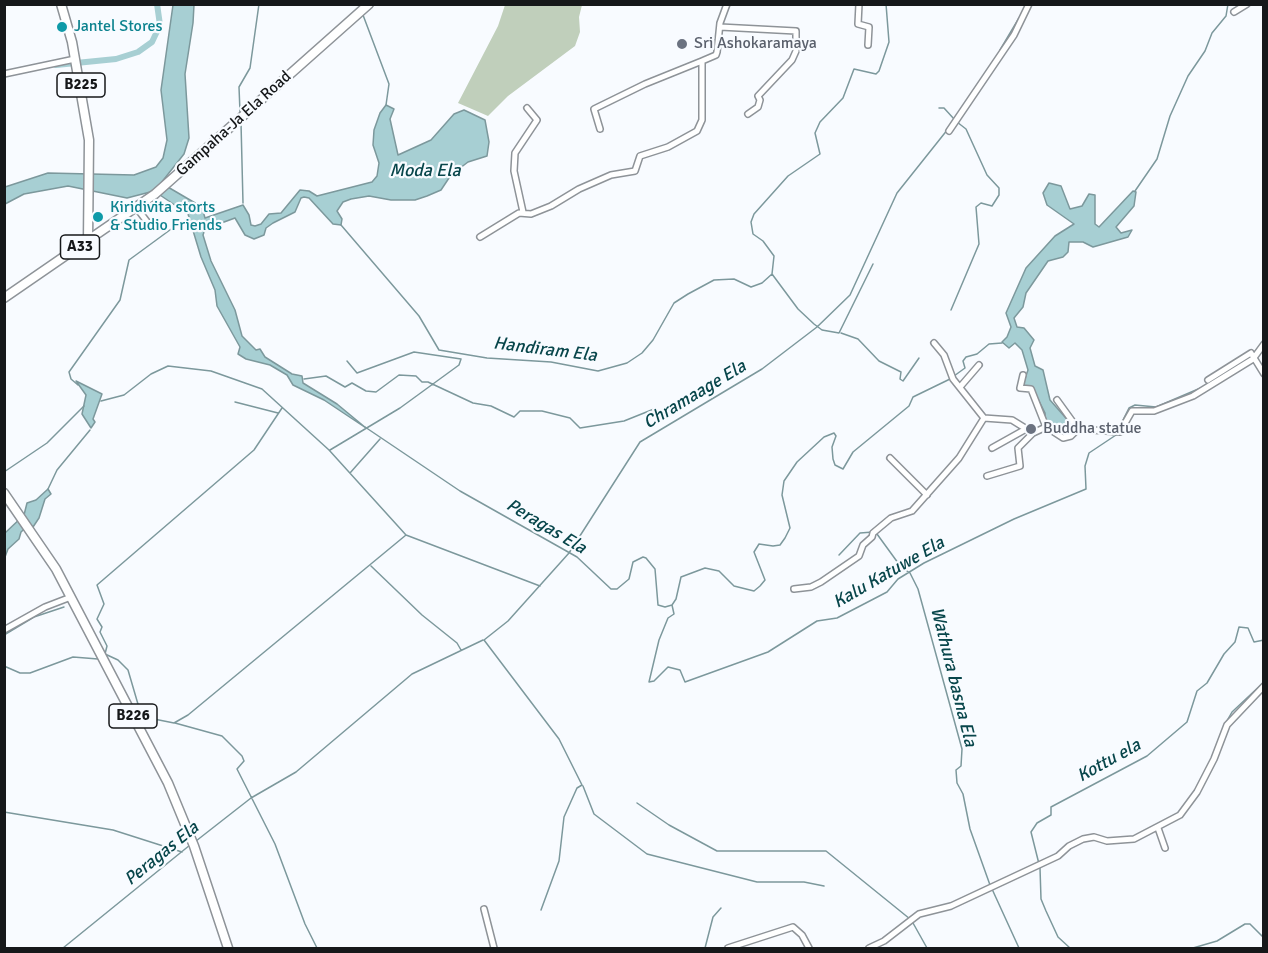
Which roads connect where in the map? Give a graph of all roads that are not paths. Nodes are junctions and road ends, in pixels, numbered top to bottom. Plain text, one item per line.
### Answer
1 (61, 4) edge
2 (727, 4) edge
3 (859, 4) edge
4 (1029, 4) edge
5 (1247, 4) edge
6 (364, 9) edge
7 (1234, 12) dead end
8 (720, 27) junction
9 (868, 45) dead end
10 (75, 59) junction
11 (702, 62) junction
12 (4, 74) edge
13 (527, 108) dead end
14 (748, 114) dead end
15 (600, 129) dead end
16 (949, 131) dead end
17 (136, 207) junction
18 (523, 212) junction
19 (148, 223) dead end
20 (480, 237) dead end
21 (88, 242) junction
22 (4, 298) edge
23 (934, 343) dead end
24 (1263, 344) edge
25 (1253, 356) junction
26 (979, 365) dead end
27 (1263, 374) edge
28 (1023, 375) dead end
29 (1208, 380) dead end
30 (960, 387) junction
31 (1057, 400) dead end
32 (984, 418) junction
33 (1046, 427) junction
34 (1026, 429) junction
35 (1078, 429) junction
36 (1033, 433) junction
37 (992, 448) dead end
38 (890, 458) dead end
39 (987, 476) dead end
40 (4, 493) edge
41 (927, 495) junction
42 (794, 589) dead end
43 (71, 597) junction
44 (4, 630) edge
45 (1263, 686) edge
46 (1158, 828) junction
47 (1165, 848) dead end
48 (484, 909) dead end
49 (228, 948) edge
50 (494, 948) edge
51 (728, 948) edge
52 (809, 948) edge
53 (868, 948) edge

1 - 10 main road, B225
2 - 8 street
3 - 9 street
4 - 16 street
5 - 7 street
6 - 17 main road, Gampaha-Ja Ela Road / A33
8 - 11 street
8 - 14 street
10 - 12 street
10 - 21 main road, B225
11 - 15 street
11 - 18 street
13 - 18 street
17 - 19 street
17 - 21 main road, Gampaha-Ja Ela Road / A33
18 - 20 street
21 - 22 main road, Gampaha-Ja Ela Road / A33
23 - 30 street
24 - 25 street
25 - 27 street
25 - 29 street
25 - 35 street
26 - 30 street
28 - 33 street
30 - 32 street
31 - 35 street
32 - 34 street
32 - 41 street
33 - 35 street
33 - 36 street
34 - 36 street
34 - 37 street
36 - 39 street
38 - 41 street
40 - 43 main road, B226
41 - 42 street
43 - 44 street
43 - 49 main road, B226
45 - 46 street
46 - 47 street
46 - 53 street
48 - 50 street
51 - 52 street

